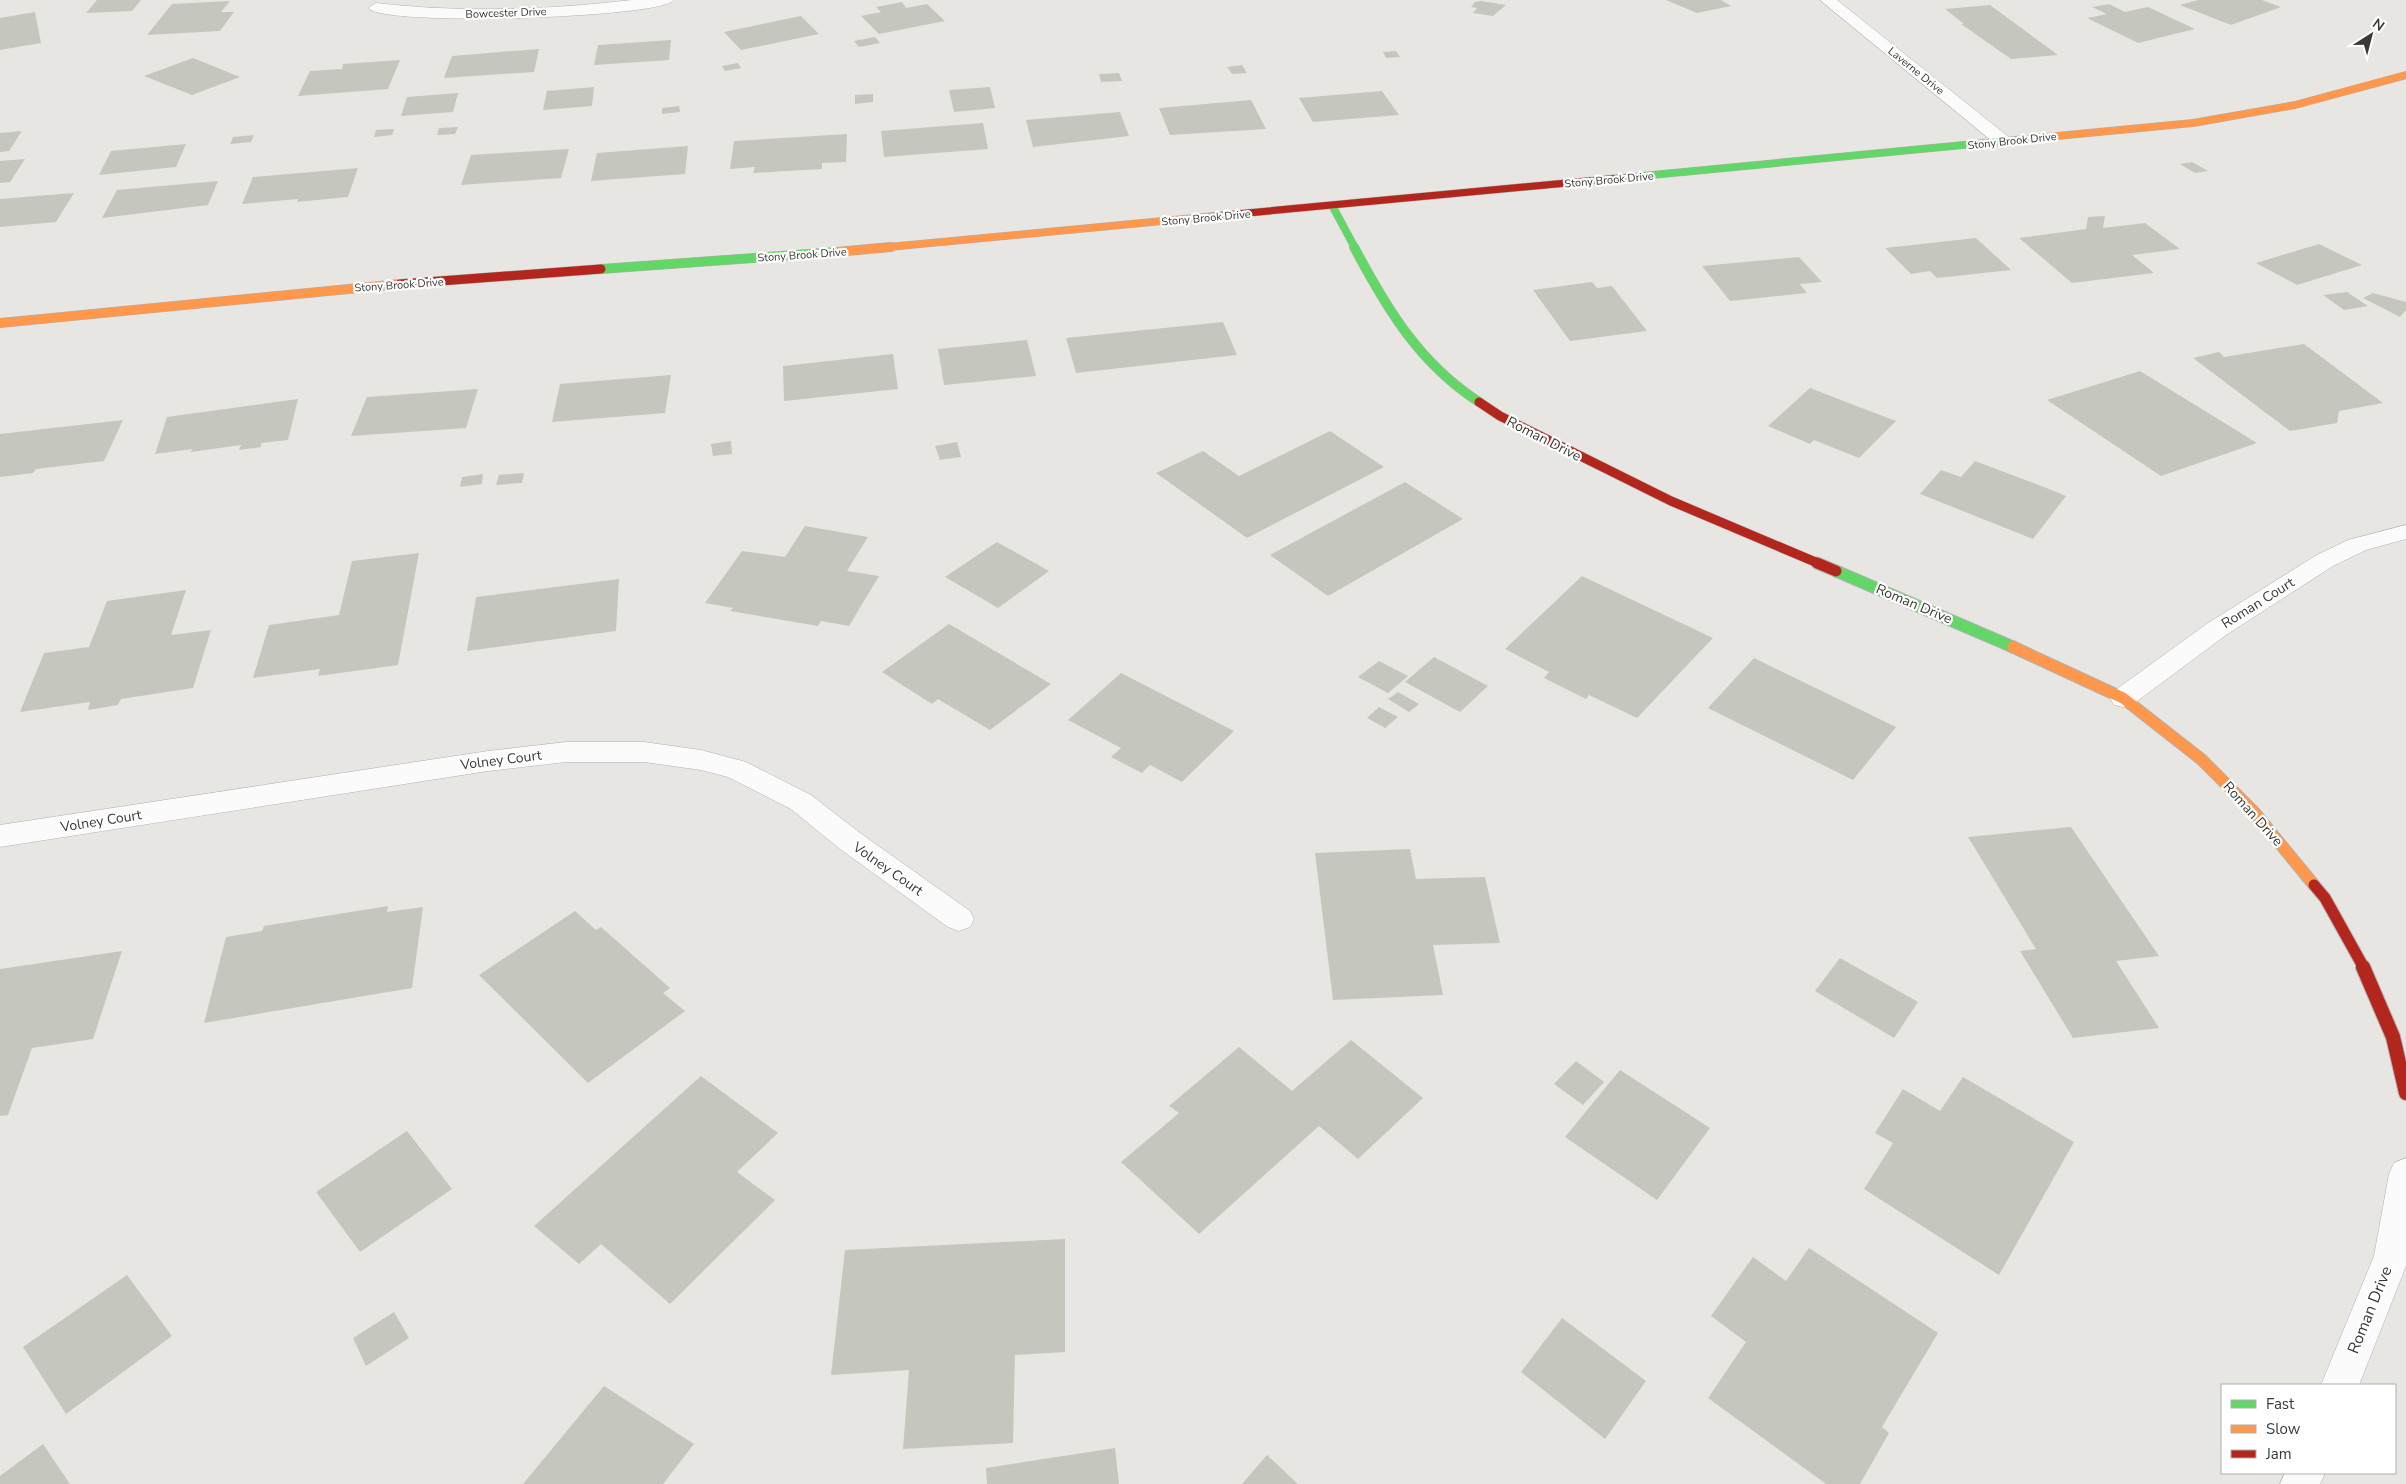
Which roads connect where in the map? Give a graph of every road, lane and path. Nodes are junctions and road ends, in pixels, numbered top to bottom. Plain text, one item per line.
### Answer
1 (667, 0) edge
2 (1828, 0) edge
3 (376, 8) dead end
4 (2406, 75) edge
5 (2004, 142) junction
6 (1333, 206) junction
7 (0, 324) edge
8 (2406, 532) edge
9 (2123, 698) junction
10 (0, 836) edge
11 (959, 919) dead end
12 (2406, 1093) edge
13 (2406, 1174) edge
14 (2340, 1384) edge

1 - 3 street, Bowcester Drive
2 - 5 street, Laverne Drive
4 - 5 street, Stony Brook Drive
5 - 6 street, Stony Brook Drive
6 - 7 street, Stony Brook Drive
6 - 9 street, Roman Drive
8 - 9 street, Roman Court
9 - 12 street, Roman Drive
10 - 11 street, Volney Court
13 - 14 street, Roman Drive

